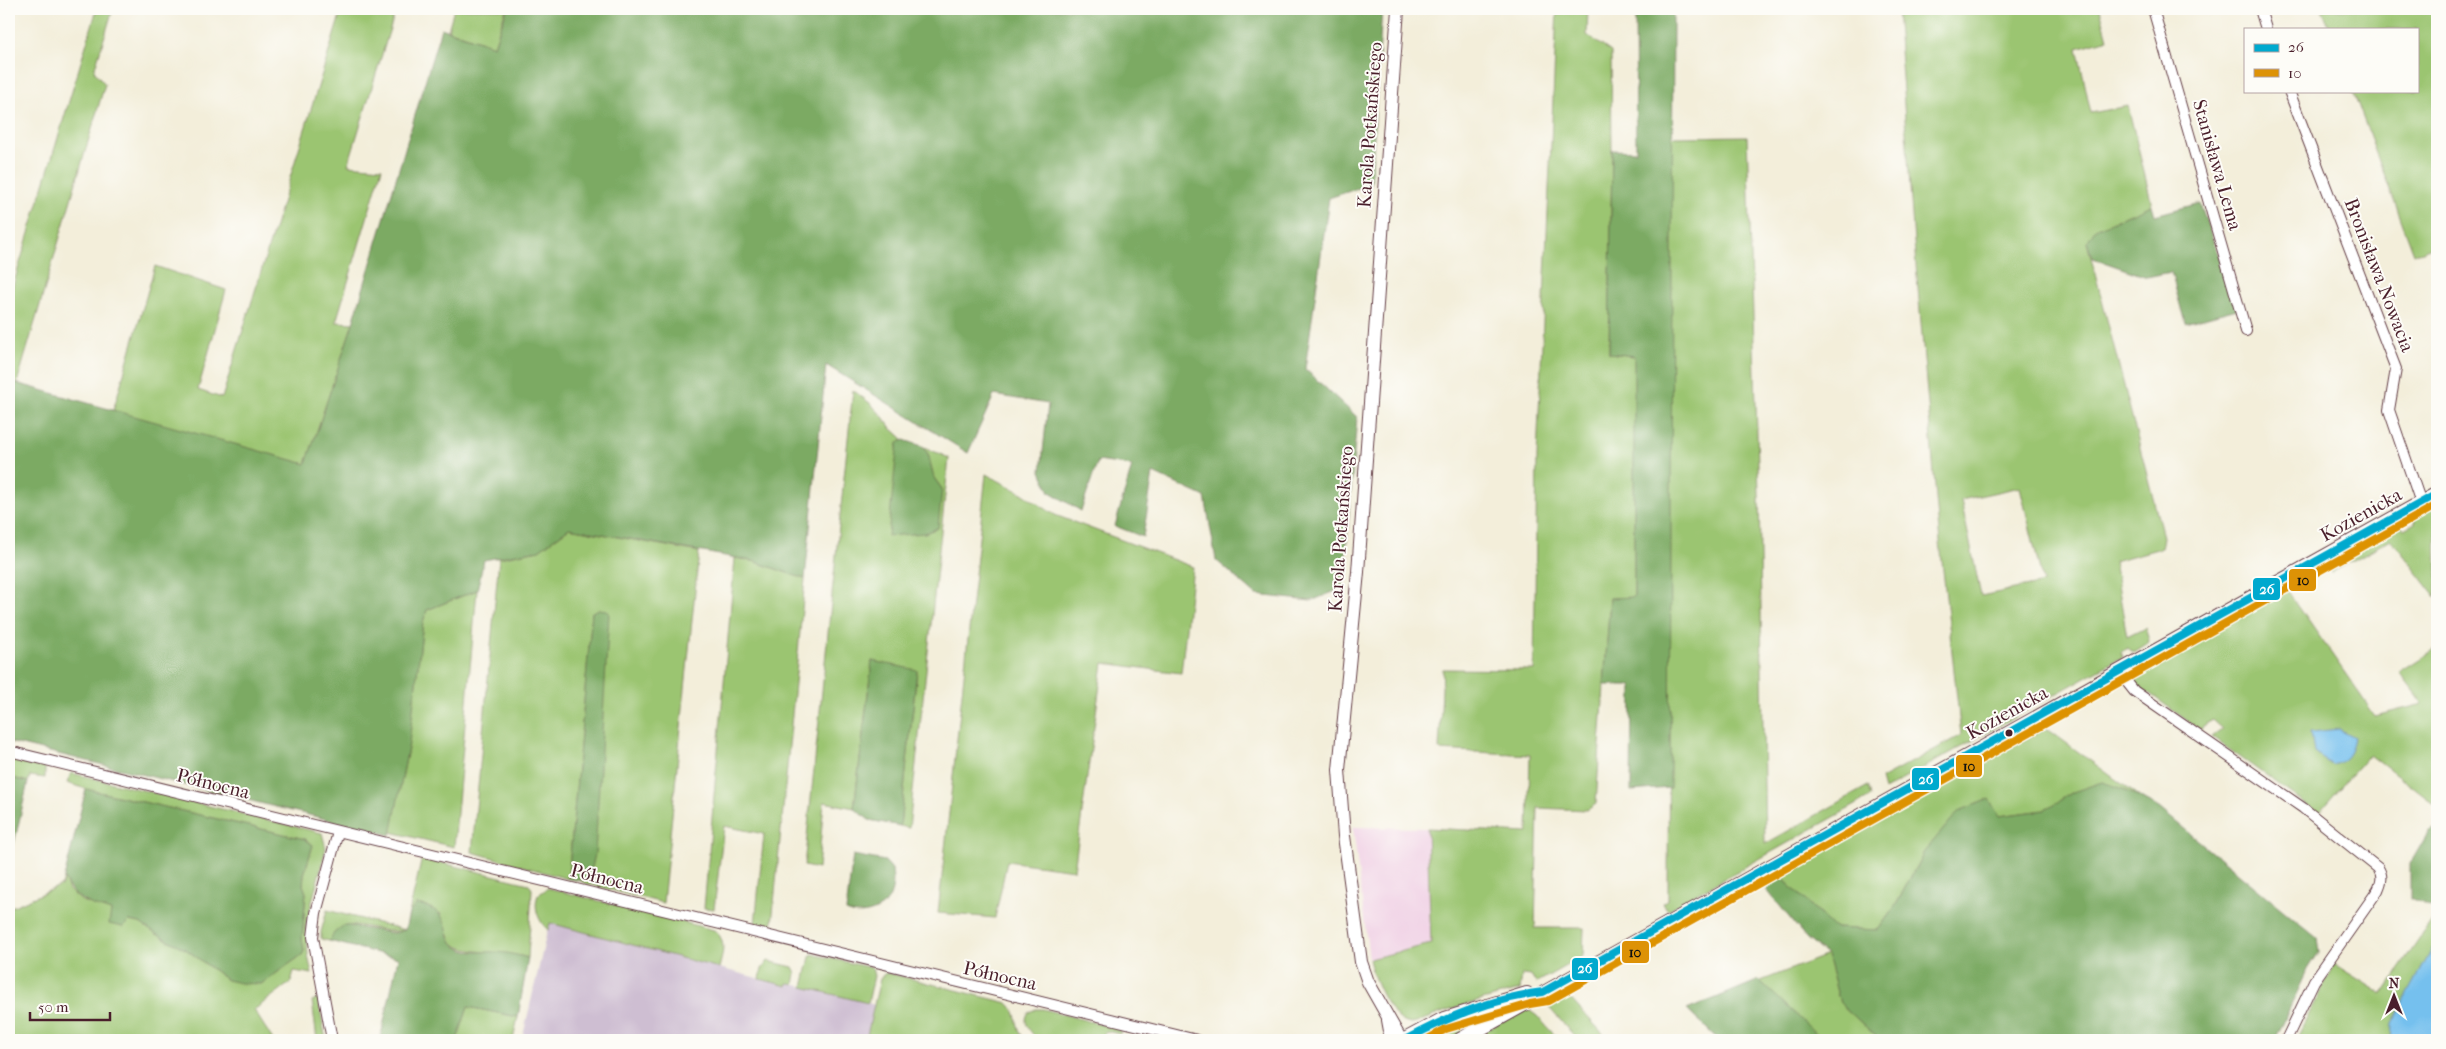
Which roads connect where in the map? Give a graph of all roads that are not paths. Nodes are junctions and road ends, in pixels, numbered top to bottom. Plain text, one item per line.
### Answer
1 (1398, 9) edge
2 (2153, 9) edge
3 (2260, 9) edge
4 (2266, 28) edge
5 (2289, 92) edge
6 (2246, 331) dead end
7 (2437, 494) edge
8 (2421, 504) junction
9 (2119, 672) junction
10 (9, 751) edge
11 (338, 832) junction
12 (1543, 992) junction
13 (1388, 1017) junction
14 (332, 1040) edge
15 (1197, 1040) edge
16 (1388, 1040) edge
17 (1403, 1040) edge
18 (1460, 1040) edge
19 (2286, 1040) edge

1 - 13 street, Karola Potkańskiego
2 - 6 street, Stanisława Lema
3 - 4 street
5 - 8 street, Bronisława Nowacia
7 - 8 main road, Kozienicka
8 - 9 main road, Kozienicka
9 - 12 main road, Kozienicka
9 - 19 street
10 - 11 street, Północna
11 - 14 street
11 - 15 street, Północna
12 - 17 main road, Kozienicka
12 - 18 main road, Kozienicka
13 - 16 street
13 - 17 street, Karola Potkańskiego

